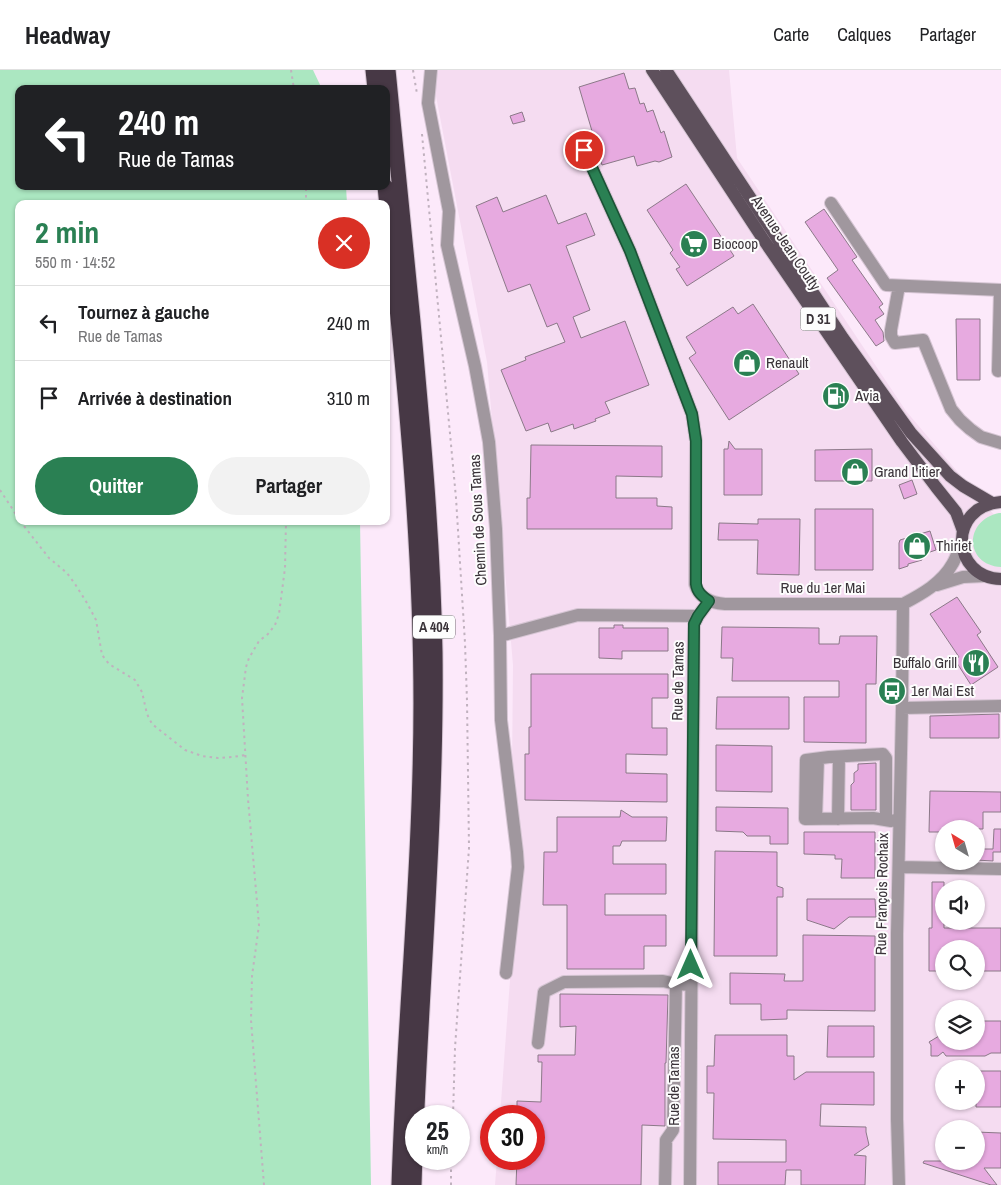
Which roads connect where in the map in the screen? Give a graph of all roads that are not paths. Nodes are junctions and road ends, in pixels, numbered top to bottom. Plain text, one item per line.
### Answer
1 (373, 70) edge
2 (388, 70) edge
3 (431, 70) edge
4 (652, 70) edge
5 (666, 70) edge
6 (375, 85) edge
7 (389, 85) edge
8 (390, 91) edge
9 (584, 150) dead end
10 (831, 204) dead end
11 (390, 238) edge
12 (899, 286) junction
13 (1001, 290) edge
14 (998, 372) dead end
15 (1001, 444) edge
16 (996, 502) edge
17 (962, 536) junction
18 (995, 580) edge
19 (932, 587) junction
20 (709, 601) junction
21 (903, 604) junction
22 (698, 616) junction
23 (500, 636) junction
24 (1001, 706) edge
25 (902, 708) junction
26 (839, 757) junction
27 (838, 818) junction
28 (885, 820) junction
29 (899, 820) junction
30 (899, 867) junction
31 (1001, 869) edge
32 (506, 973) dead end
33 (676, 984) junction
34 (691, 985) junction
35 (538, 1043) dead end
36 (399, 1185) edge
37 (414, 1185) edge
38 (666, 1185) edge
39 (690, 1185) edge
40 (898, 1185) edge

1 - 6 highway
2 - 7 highway, A 404
3 - 23 street, Chemin de Sous Tamas
4 - 17 main road, Avenue Jean Coutty / D 31
5 - 16 main road, Avenue Jean Coutty / D 31
8 - 37 highway, A 404
9 - 20 street
10 - 12 street
11 - 36 highway, A 404
12 - 13 street
12 - 15 street
13 - 14 street
16 - 17 main road
17 - 18 main road, Avenue Jean Coutty
17 - 19 street, Rue du 1er Mai
18 - 19 street, Rue du 1er Mai
19 - 21 street, Rue du 1er Mai
20 - 21 street, Rue du 1er Mai
20 - 22 street, Rue de Tamas
21 - 25 street, Rue François Rochaix
22 - 23 street
22 - 34 street, Rue de Tamas
23 - 32 street, Chemin de Sous Tamas
24 - 25 street
25 - 29 street, Rue François Rochaix
26 - 27 street
26 - 27 street
26 - 28 street
27 - 28 street
28 - 29 street
29 - 30 street, Rue François Rochaix
30 - 31 street
30 - 40 street, Rue François Rochaix
33 - 34 street
33 - 35 street
33 - 38 street
34 - 39 street, Rue de Tamas

